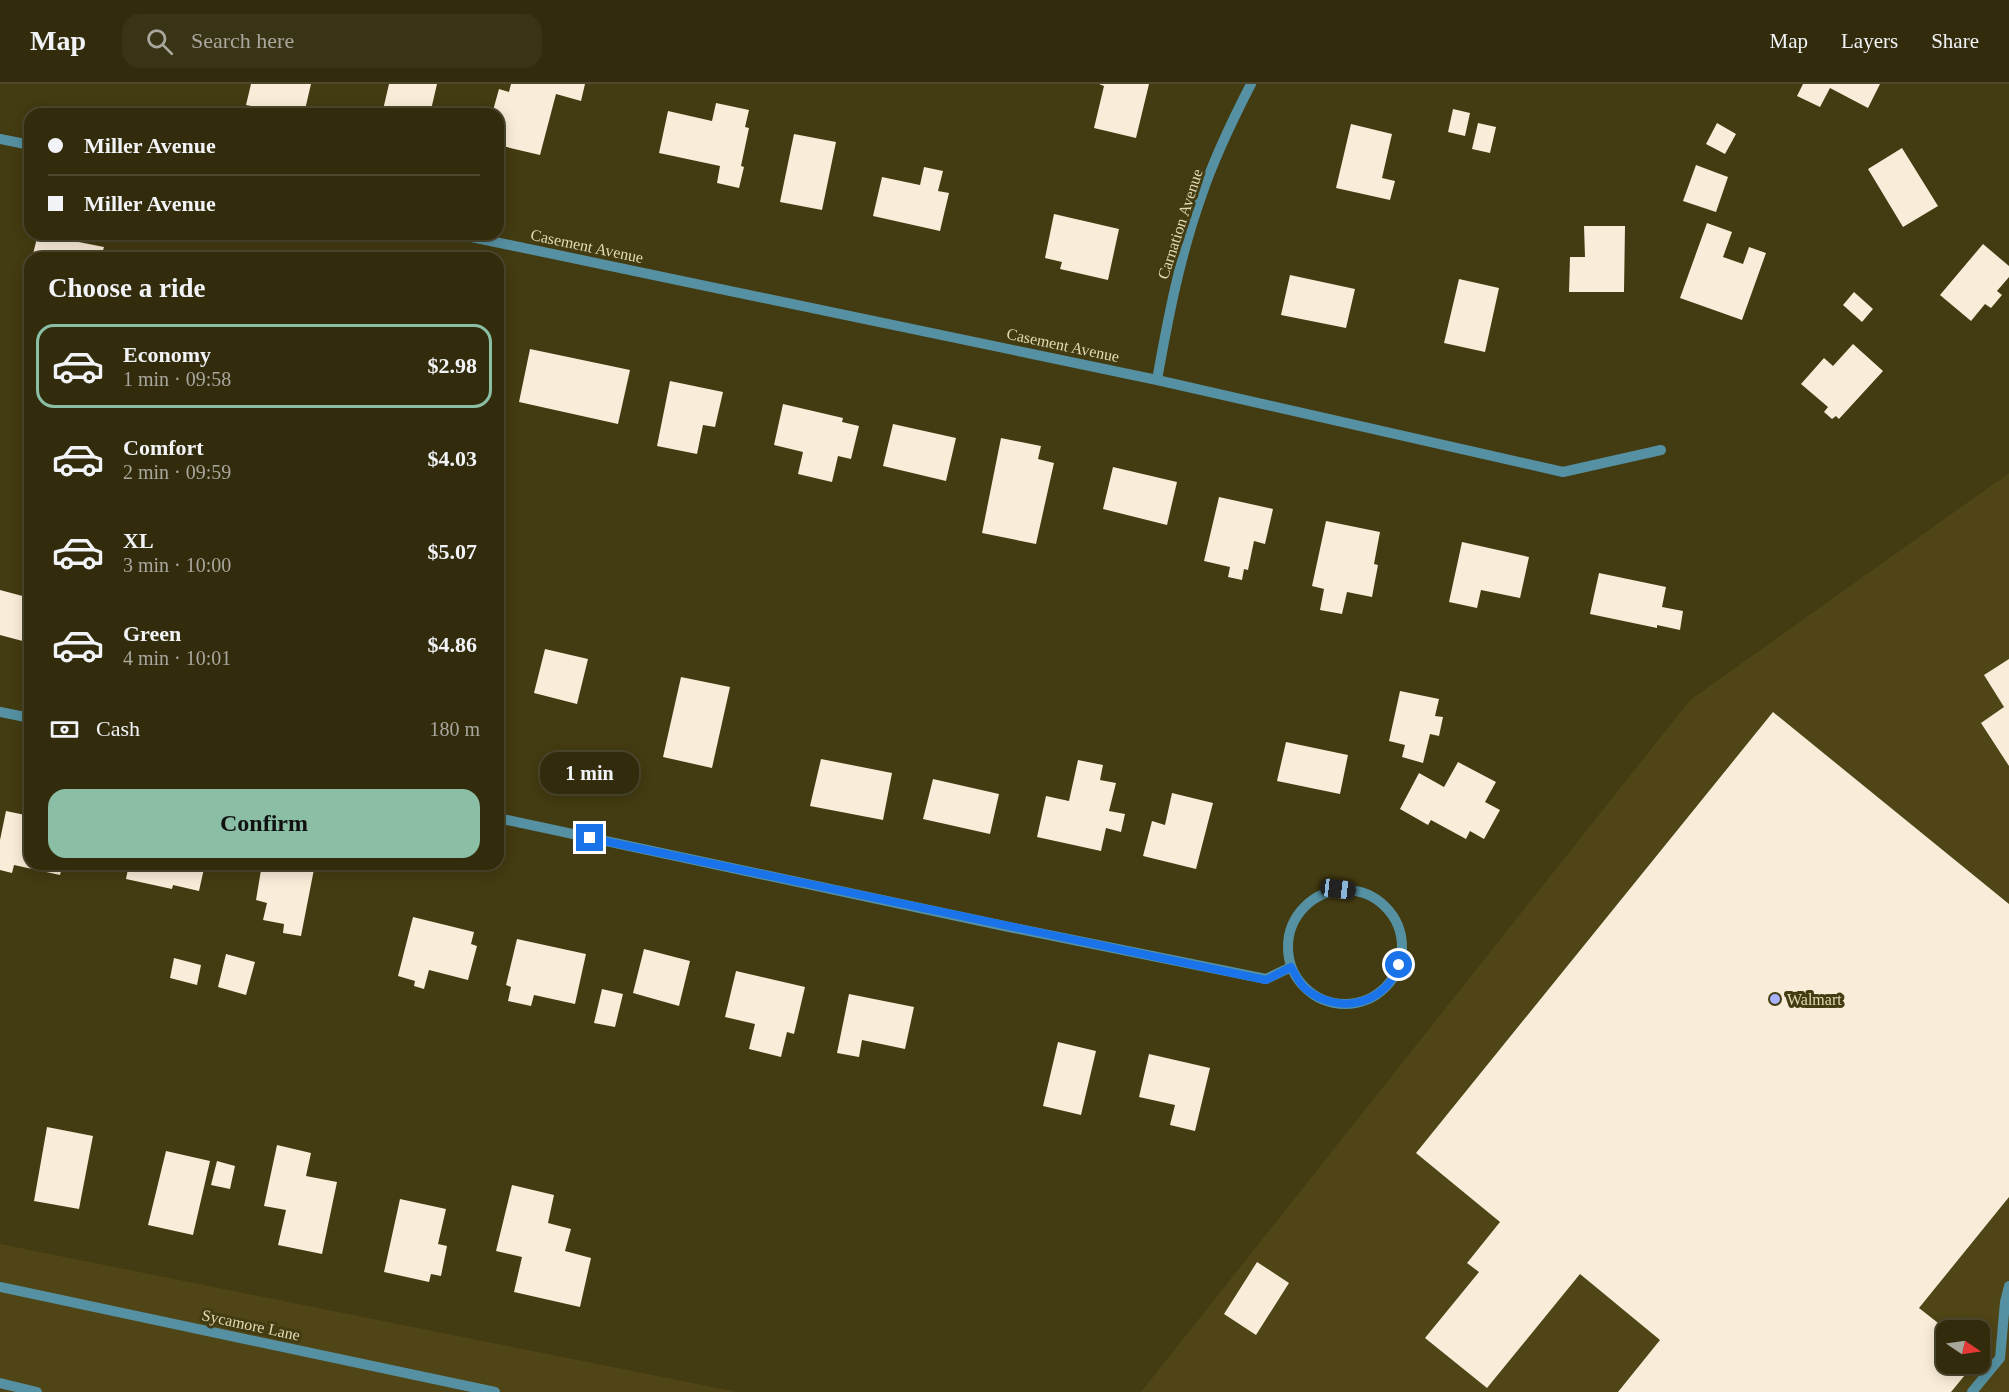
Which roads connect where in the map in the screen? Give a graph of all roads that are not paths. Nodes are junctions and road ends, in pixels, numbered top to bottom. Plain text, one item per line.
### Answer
1 (1251, 84) edge
2 (0, 139) edge
3 (24, 144) edge
4 (486, 240) edge
5 (1156, 380) junction
6 (1660, 450) dead end
7 (0, 712) edge
8 (24, 717) edge
9 (504, 819) edge
10 (1291, 967) junction
11 (2009, 1286) edge
12 (0, 1287) edge
13 (0, 1383) edge
14 (37, 1392) edge
15 (495, 1392) edge
16 (1972, 1392) edge

1 - 5 street, Carnation Avenue
2 - 3 street
4 - 5 street, Casement Avenue
5 - 6 street, Casement Avenue
7 - 8 street
9 - 10 street
10 - 10 street
11 - 16 street
12 - 15 street, Sycamore Lane
13 - 14 street

